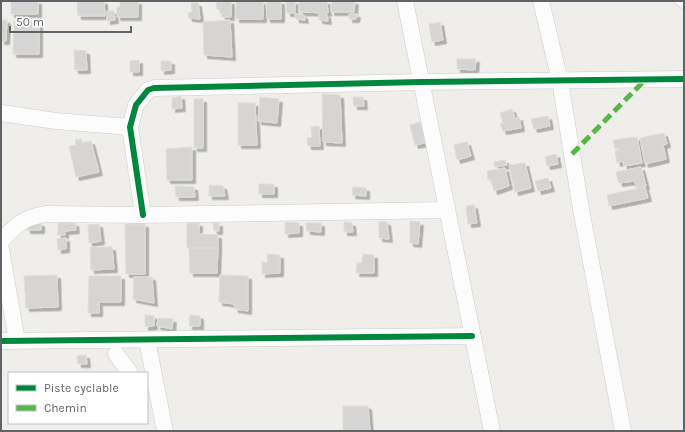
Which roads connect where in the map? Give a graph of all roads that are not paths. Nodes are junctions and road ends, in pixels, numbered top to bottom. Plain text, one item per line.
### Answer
1 (405, 1) edge
2 (542, 1) edge
3 (680, 1) edge
4 (684, 5) edge
5 (684, 79) edge
6 (560, 81) junction
7 (422, 82) junction
8 (1, 113) edge
9 (130, 127) junction
10 (446, 210) junction
11 (143, 215) junction
12 (1, 241) edge
13 (1, 249) edge
14 (472, 336) junction
15 (147, 340) junction
16 (1, 341) edge
17 (17, 341) junction
18 (116, 354) dead end
19 (150, 356) junction
20 (129, 372) edge
21 (137, 372) edge
22 (148, 396) edge
23 (162, 415) junction
24 (165, 431) edge
25 (492, 431) edge
26 (623, 431) edge

1 - 7 street
2 - 6 street
3 - 4 lane
5 - 6 street
6 - 7 street
6 - 26 street
7 - 9 street
7 - 10 street
8 - 9 street
9 - 11 street
10 - 11 street
10 - 14 street
11 - 12 street
13 - 17 street
14 - 15 street
14 - 25 street
15 - 17 street
15 - 19 street
16 - 17 street
18 - 20 street
19 - 21 street
19 - 23 street
22 - 23 street
23 - 24 street

